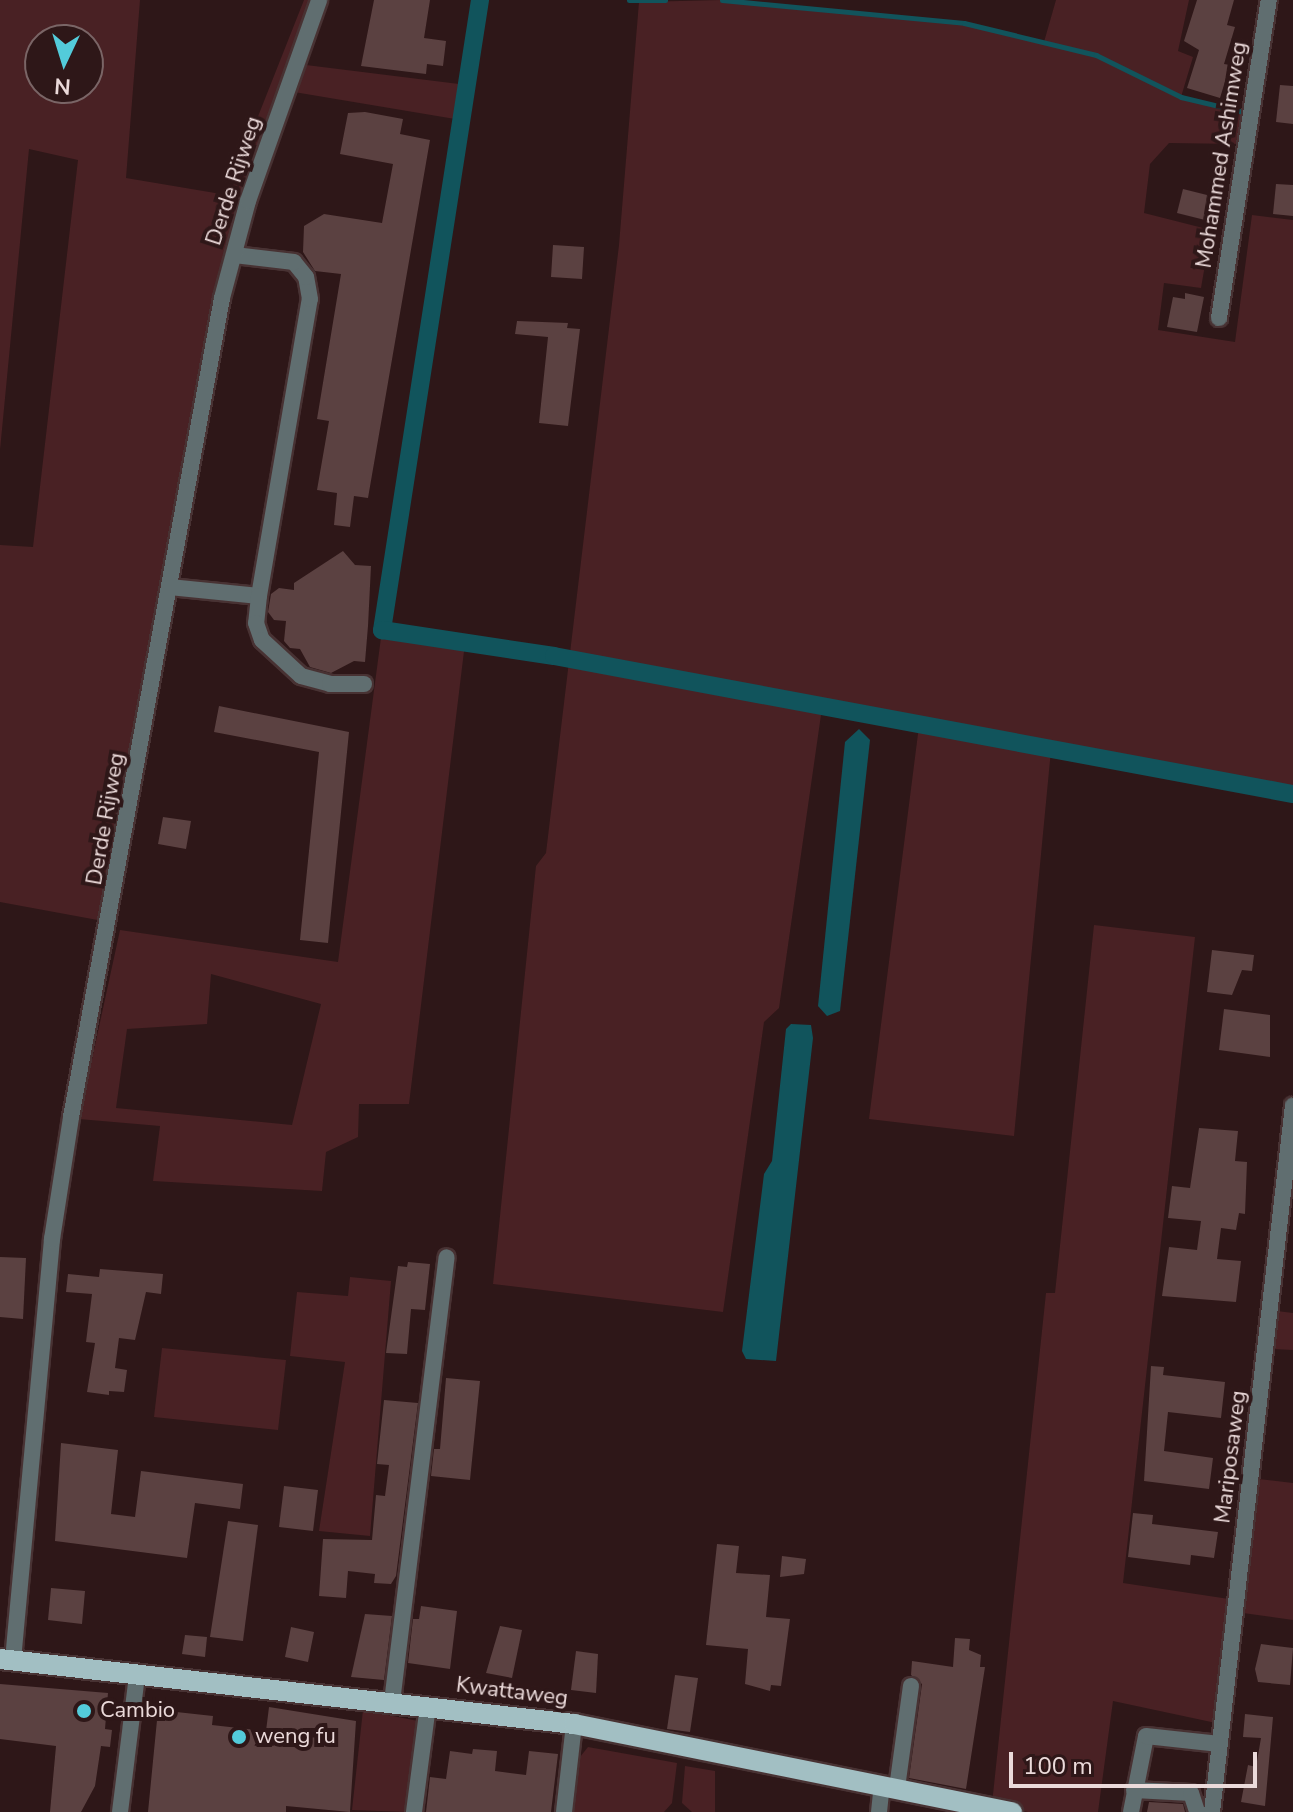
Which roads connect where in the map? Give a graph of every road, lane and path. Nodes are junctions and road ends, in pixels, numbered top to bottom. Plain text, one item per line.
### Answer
1 (319, 0) edge
2 (1269, 0) edge
3 (234, 255) junction
4 (1219, 318) dead end
5 (170, 587) junction
6 (259, 596) junction
7 (364, 684) dead end
8 (1293, 1106) edge
9 (447, 1257) dead end
10 (6, 1660) edge
11 (137, 1675) junction
12 (911, 1686) dead end
13 (392, 1702) junction
14 (428, 1706) junction
15 (574, 1724) junction
16 (1220, 1744) junction
17 (890, 1786) junction
18 (1134, 1790) junction
19 (120, 1812) edge
20 (414, 1812) edge
21 (564, 1812) edge
22 (879, 1812) edge
23 (1012, 1812) edge
24 (1131, 1812) edge
25 (1197, 1812) edge
26 (1212, 1812) edge

1 - 3 street, Derde Rijweg
2 - 4 street, Mohammed Ashimweg
3 - 5 street, Derde Rijweg
3 - 6 street
5 - 6 street
5 - 10 street, Derde Rijweg
6 - 7 street
8 - 16 street, Mariposaweg
9 - 13 street
10 - 11 main road, Kwattaweg
11 - 13 main road, Kwattaweg
11 - 19 street
12 - 17 street
13 - 14 main road, Kwattaweg
14 - 15 main road, Kwattaweg
14 - 20 street
15 - 17 main road, Kwattaweg
15 - 21 street
16 - 18 street
16 - 26 street, Mariposaweg
17 - 22 street
17 - 23 main road, Kwattaweg
18 - 24 street
18 - 25 street

